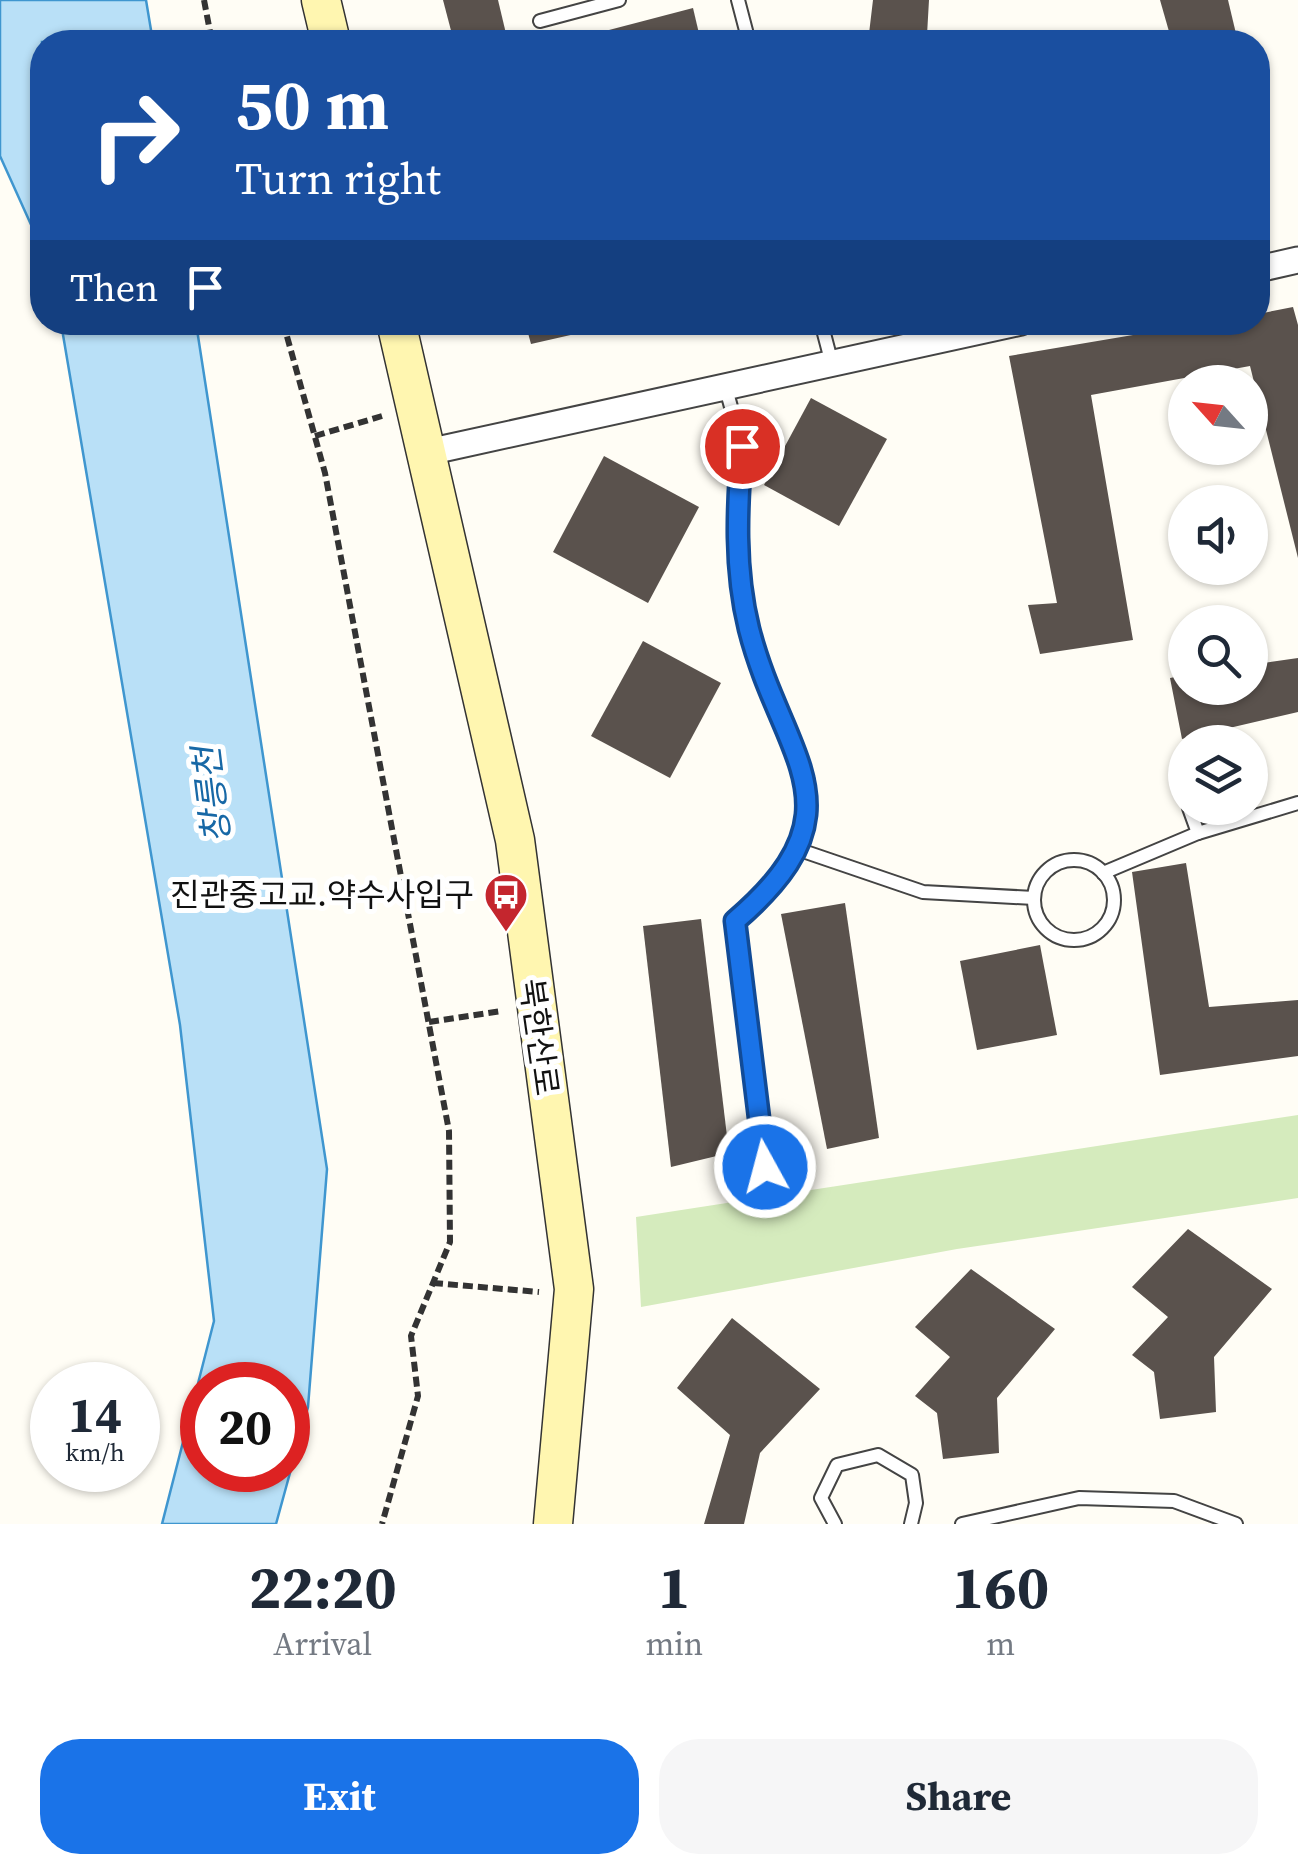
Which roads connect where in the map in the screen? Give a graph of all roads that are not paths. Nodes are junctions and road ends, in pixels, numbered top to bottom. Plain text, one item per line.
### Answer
1 (321, 0) edge
2 (619, 0) edge
3 (738, 0) edge
4 (540, 20) dead end
5 (328, 30) edge
6 (746, 30) edge
7 (1298, 260) edge
8 (1270, 266) edge
9 (399, 335) edge
10 (824, 335) edge
11 (934, 335) edge
12 (832, 366) junction
13 (726, 389) junction
14 (428, 452) junction
15 (1298, 804) edge
16 (1195, 825) edge
17 (1198, 833) junction
18 (800, 850) junction
19 (1103, 873) junction
20 (1034, 898) junction
21 (765, 1167) dead end
22 (552, 1524) edge
23 (835, 1524) edge
24 (910, 1524) edge
25 (962, 1524) edge
26 (1236, 1524) edge

1 - 5 main road
2 - 4 lane
3 - 6 lane
7 - 8 street
9 - 14 main road, 북한산로
10 - 12 lane
11 - 12 street
12 - 13 street
13 - 14 street
13 - 18 lane
14 - 22 main road, 북한산로
15 - 17 lane
16 - 17 lane
17 - 19 lane
18 - 20 lane
18 - 21 lane
19 - 20 lane
19 - 20 lane
23 - 24 lane
25 - 26 lane

